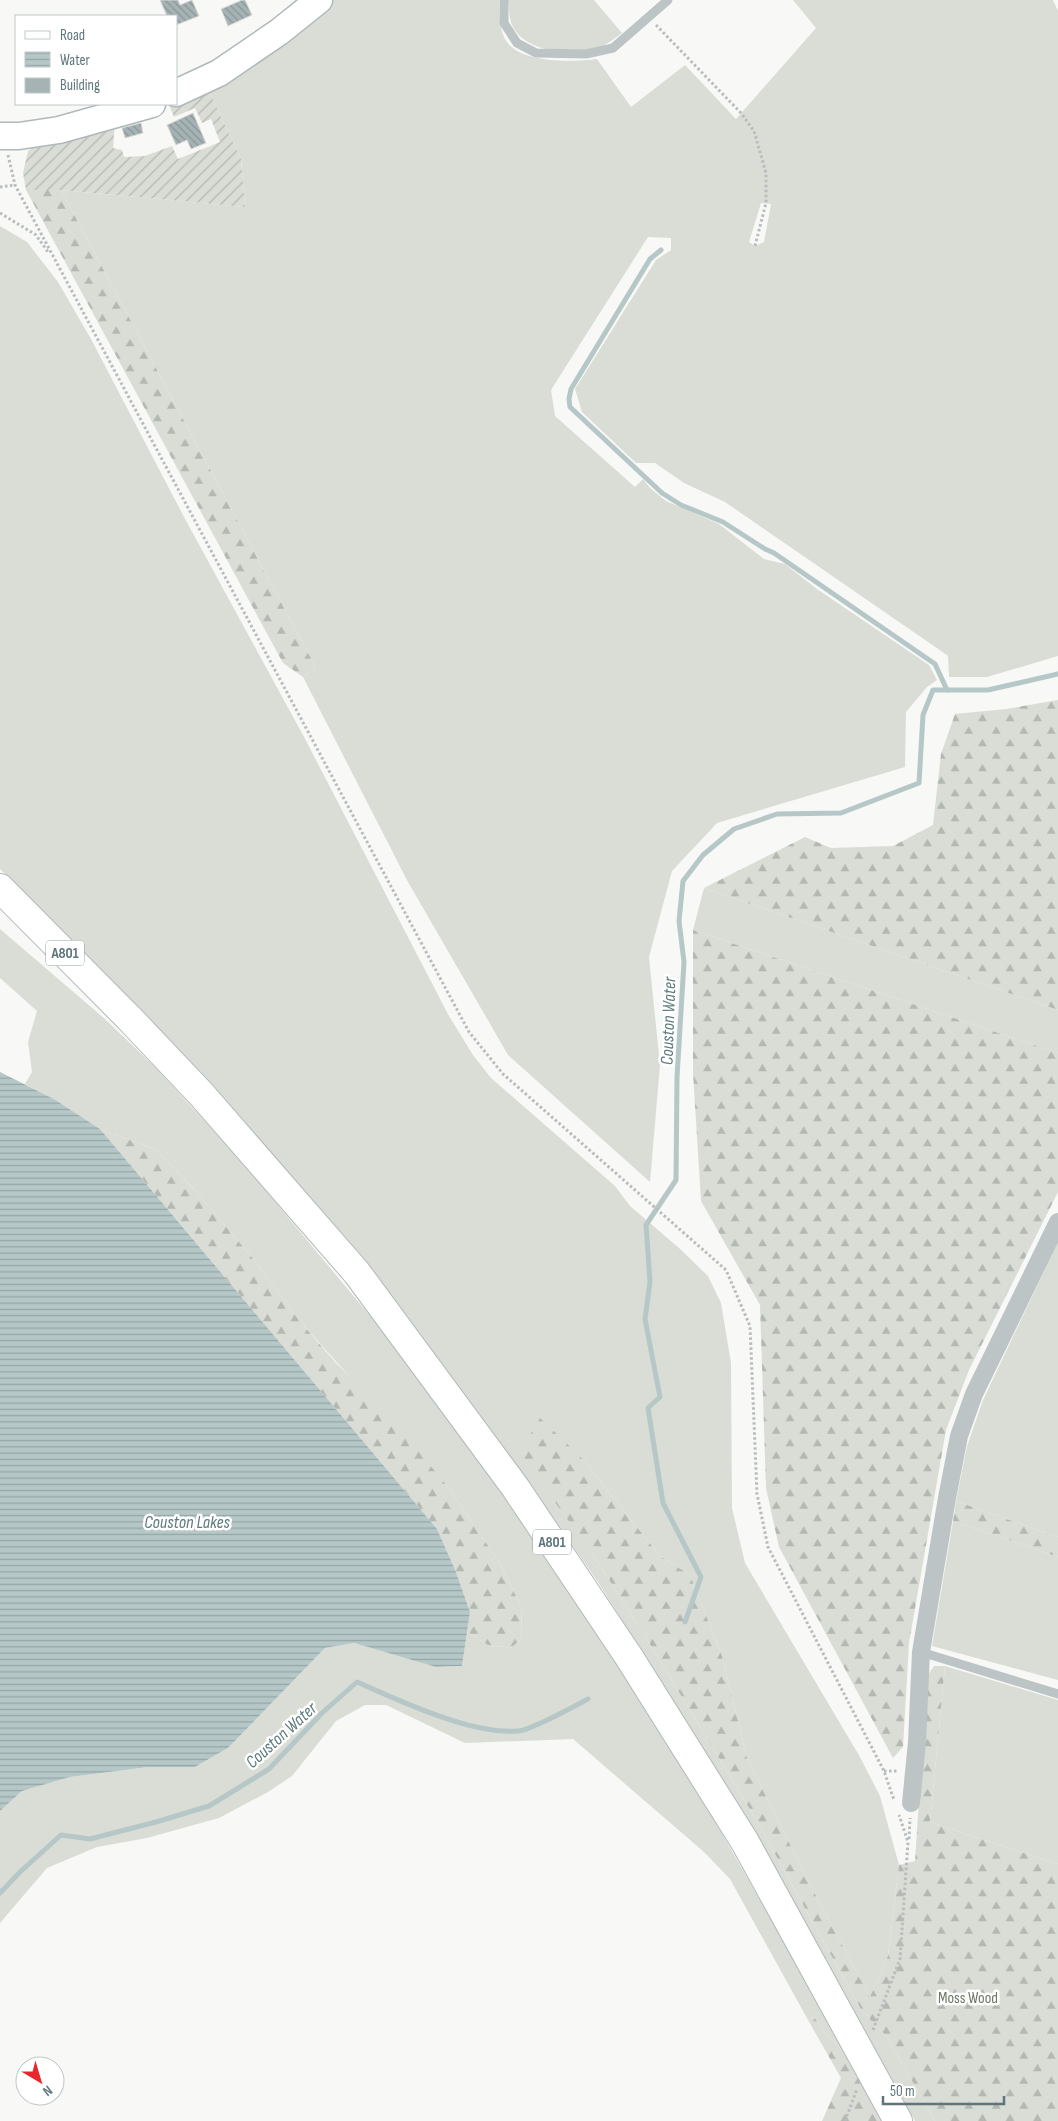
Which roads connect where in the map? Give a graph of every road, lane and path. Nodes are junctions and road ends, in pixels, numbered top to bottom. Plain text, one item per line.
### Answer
1 (319, 0) edge
2 (504, 0) edge
3 (668, 0) edge
4 (648, 17) junction
5 (178, 92) edge
6 (148, 105) edge
7 (0, 136) edge
8 (13, 179) dead end
9 (15, 185) junction
10 (0, 187) edge
11 (0, 213) edge
12 (755, 246) dead end
13 (56, 262) junction
14 (0, 888) edge
15 (0, 909) edge
16 (129, 1018) junction
17 (1058, 1222) edge
18 (921, 1652) junction
19 (1058, 1694) edge
20 (911, 1803) joint
21 (908, 1842) junction
22 (872, 2031) dead end
23 (866, 2064) junction
24 (845, 2121) edge
25 (898, 2121) edge

1 - 5 main road
2 - 4 lane
3 - 4 lane
4 - 12 path
6 - 7 main road
8 - 9 path
9 - 10 path
9 - 13 path
11 - 13 path
13 - 21 path
14 - 16 main road, A801
15 - 16 main road, A801
16 - 23 main road, A801
17 - 18 street
18 - 19 lane
18 - 20 street
20 - 21 path
21 - 22 path
23 - 24 path
23 - 25 main road, A801

